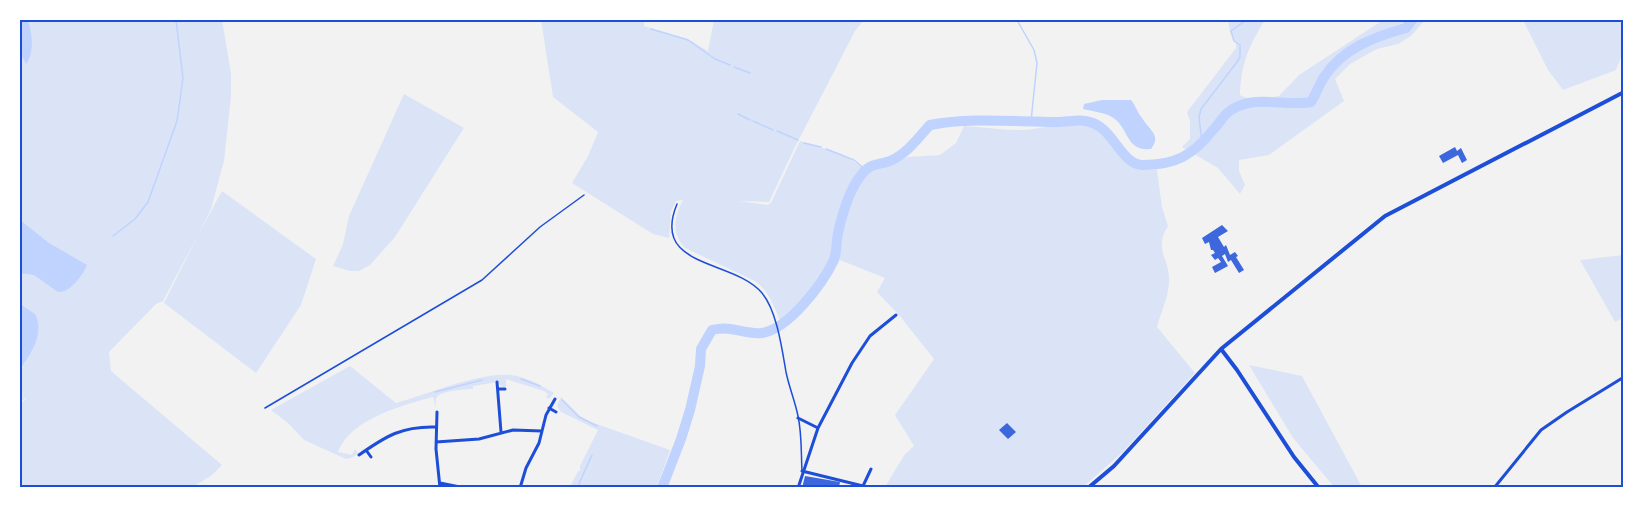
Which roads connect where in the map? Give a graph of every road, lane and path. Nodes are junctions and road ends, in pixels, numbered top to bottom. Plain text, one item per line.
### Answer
1 (1623, 92) edge
2 (584, 195) dead end
3 (677, 204) dead end
4 (896, 315) dead end
5 (1221, 349) junction
6 (1623, 378) edge
7 (497, 382) dead end
8 (499, 389) junction
9 (505, 389) dead end
10 (555, 399) dead end
11 (265, 408) dead end
12 (549, 408) junction
13 (437, 412) dead end
14 (556, 412) dead end
15 (798, 417) junction
16 (436, 427) junction
17 (818, 428) junction
18 (542, 431) junction
19 (501, 432) junction
20 (436, 442) junction
21 (366, 450) junction
22 (359, 455) dead end
23 (371, 457) dead end
24 (871, 469) dead end
25 (802, 471) junction
26 (440, 485) edge
27 (465, 488) edge
28 (520, 488) edge
29 (798, 488) edge
30 (1088, 488) edge
31 (1319, 488) edge
32 (1494, 488) edge

1 - 5 street
2 - 11 path
3 - 15 lane
4 - 17 street
5 - 30 street
5 - 31 street
6 - 32 street
7 - 8 street
8 - 9 street
8 - 19 street
10 - 12 street
12 - 14 street
12 - 18 street
13 - 16 street
15 - 17 street
15 - 25 lane
16 - 20 street
16 - 21 street
17 - 25 street
18 - 19 street
18 - 28 street
19 - 20 street
20 - 26 street
21 - 22 street
21 - 23 street
24 - 25 street
25 - 29 street
26 - 27 street

